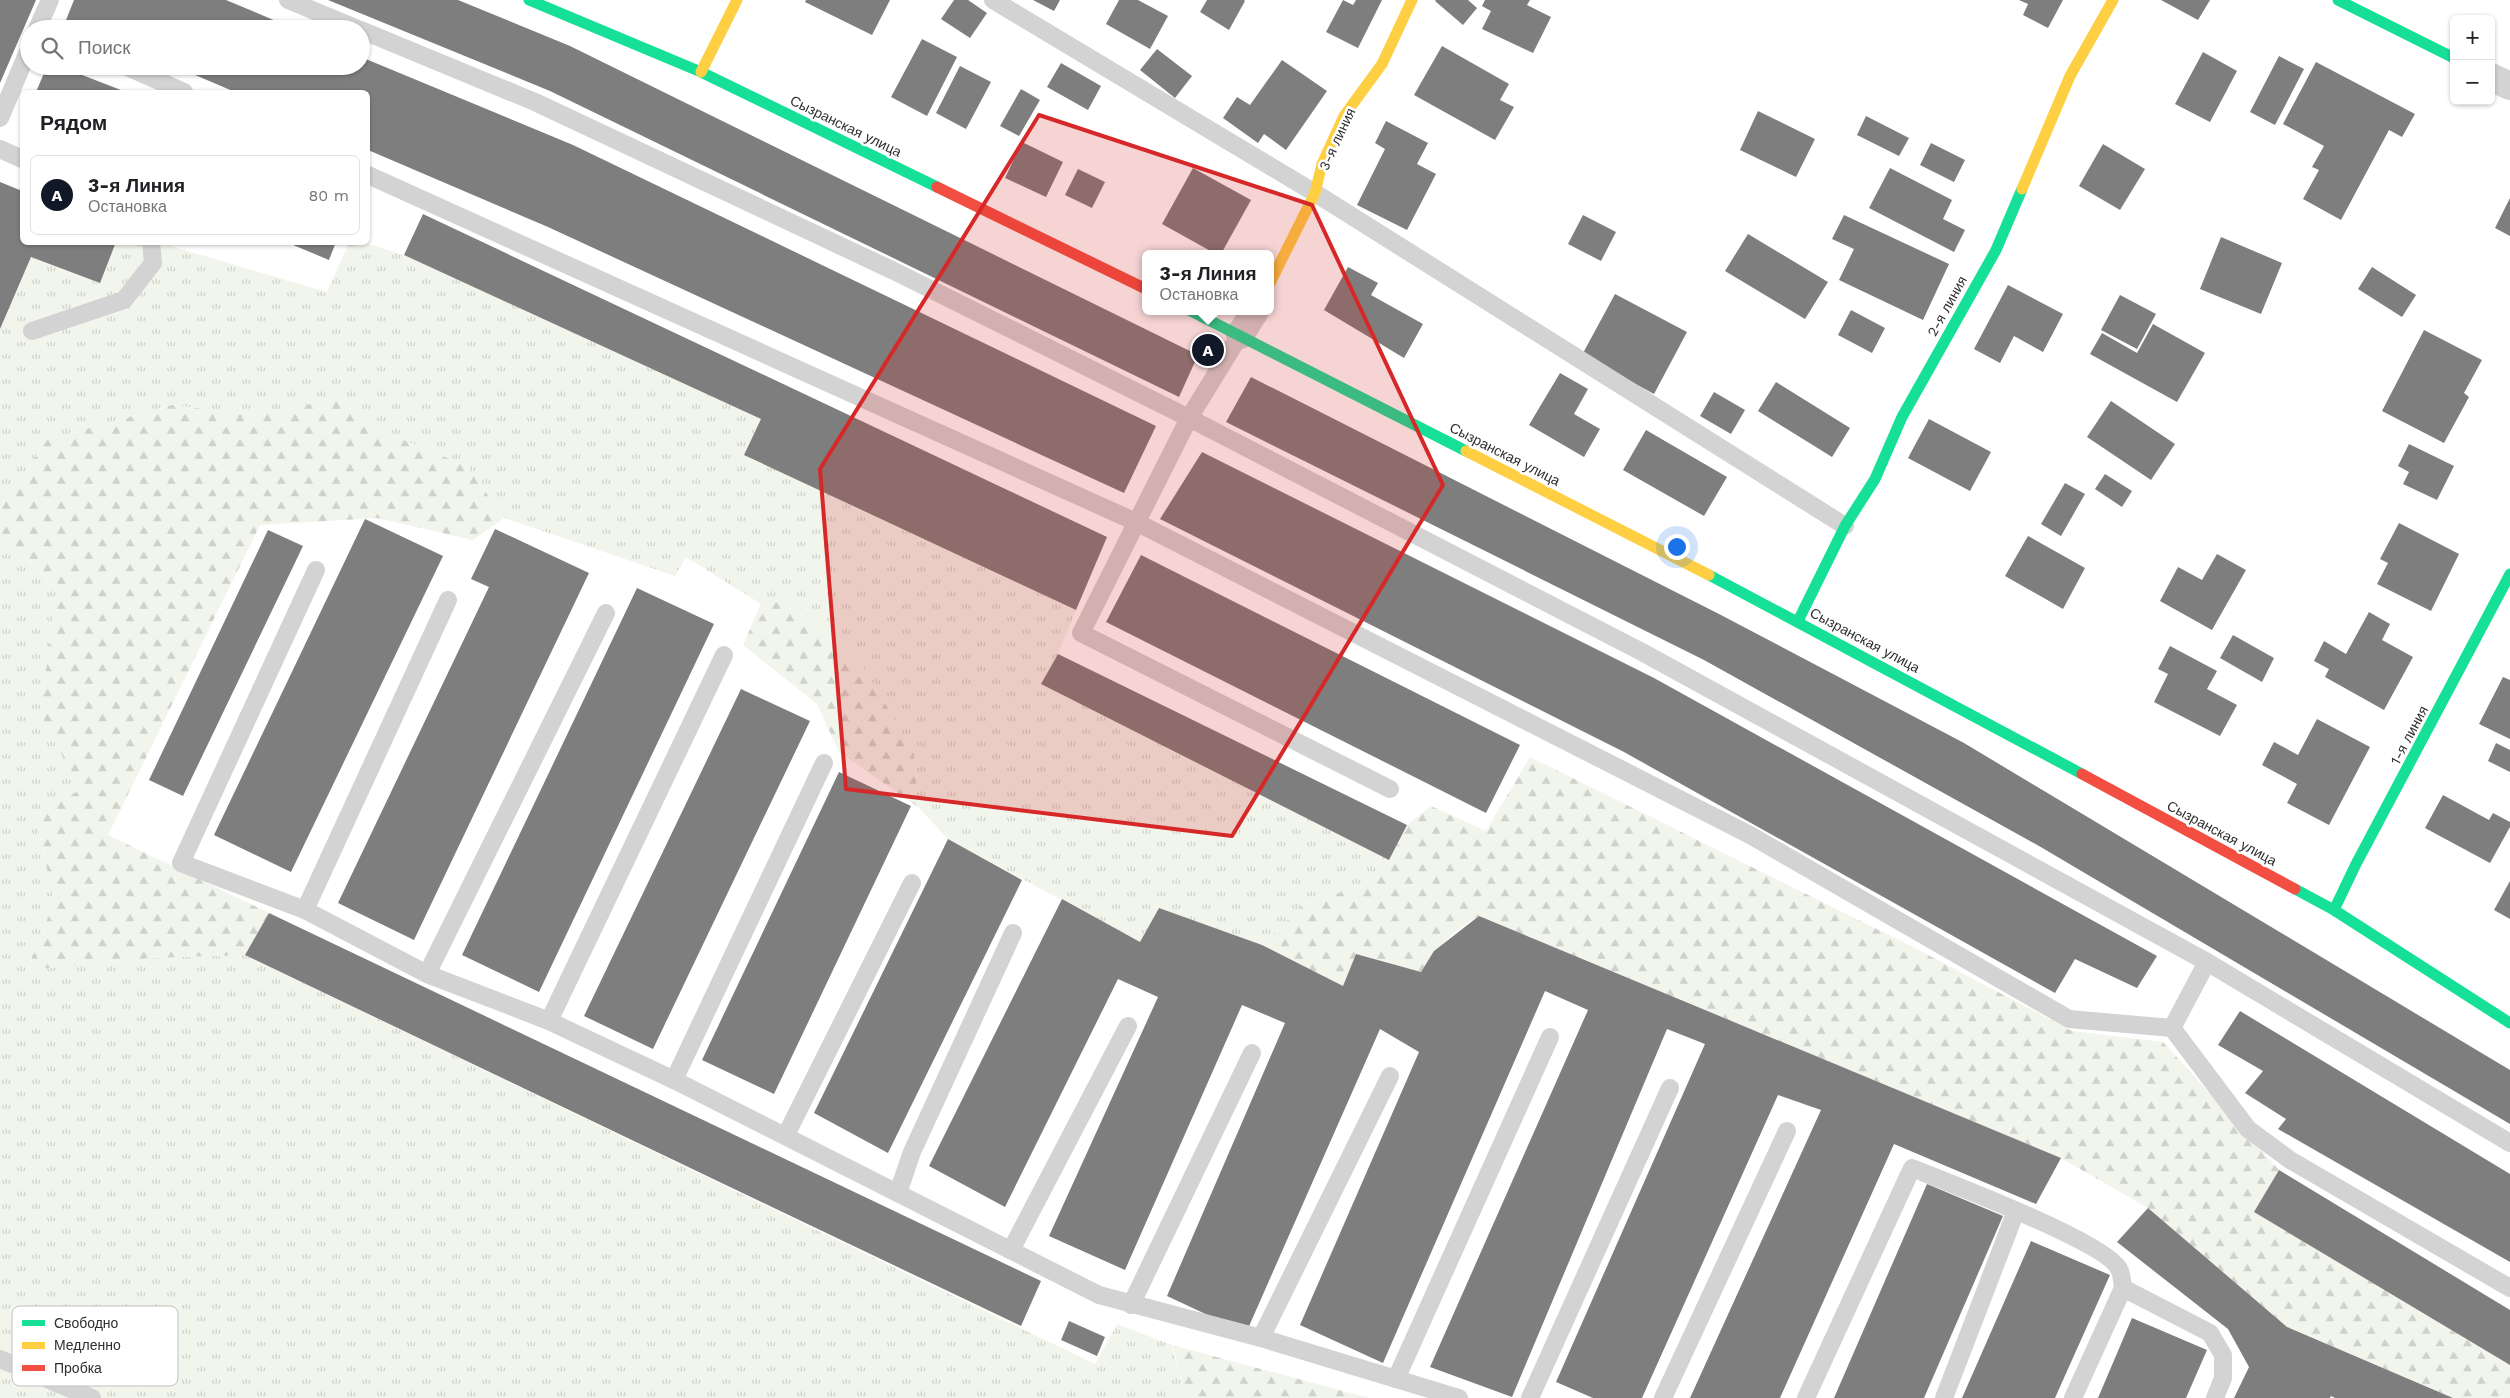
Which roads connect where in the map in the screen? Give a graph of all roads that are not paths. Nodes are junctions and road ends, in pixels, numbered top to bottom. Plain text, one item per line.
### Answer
1 (50, 0) edge
2 (288, 0) edge
3 (529, 0) edge
4 (737, 0) edge
5 (993, 0) edge
6 (1412, 0) edge
7 (2113, 0) edge
8 (2338, 0) edge
9 (42, 20) edge
10 (336, 20) edge
11 (370, 34) edge
12 (2450, 56) edge
13 (20, 70) edge
14 (701, 72) junction
15 (145, 75) edge
16 (2495, 79) edge
17 (2510, 86) edge
18 (179, 90) edge
19 (0, 118) edge
20 (0, 149) edge
21 (20, 158) edge
22 (370, 176) edge
23 (1315, 193) junction
24 (151, 245) edge
25 (1274, 275) edge
26 (1142, 287) edge
27 (1199, 315) edge
28 (1252, 315) edge
29 (32, 331) dead end
30 (1240, 335) junction
31 (1189, 418) junction
32 (1136, 522) junction
33 (1845, 526) junction
34 (316, 570) dead end
35 (2510, 574) edge
36 (448, 600) dead end
37 (606, 612) dead end
38 (1798, 621) junction
39 (724, 655) dead end
40 (824, 763) dead end
41 (1390, 789) dead end
42 (912, 882) dead end
43 (305, 910) junction
44 (2334, 910) junction
45 (1013, 933) dead end
46 (2207, 962) junction
47 (427, 974) junction
48 (549, 1021) junction
49 (2510, 1023) edge
50 (1128, 1026) dead end
51 (2172, 1028) junction
52 (1550, 1036) dead end
53 (1252, 1054) dead end
54 (1390, 1076) dead end
55 (674, 1080) junction
56 (1670, 1088) dead end
57 (1787, 1132) dead end
58 (786, 1136) junction
59 (2510, 1143) edge
60 (898, 1193) junction
61 (2016, 1211) junction
62 (1011, 1250) junction
63 (2123, 1288) junction
64 (2510, 1288) edge
65 (1131, 1304) junction
66 (1261, 1338) junction
67 (0, 1359) edge
68 (12, 1364) edge
69 (1396, 1379) junction
70 (64, 1386) edge
71 (92, 1398) edge
72 (1459, 1398) edge
73 (1530, 1398) edge
74 (1663, 1398) edge
75 (1806, 1398) edge
76 (1944, 1398) edge
77 (2074, 1398) edge
78 (2215, 1398) edge

1 - 9 lane
2 - 10 lane
3 - 14 street, Сызранская улица
4 - 14 street
5 - 23 lane
6 - 23 street, 3-я линия
7 - 33 street, 2-я линия
8 - 12 street
11 - 31 lane
13 - 19 lane
14 - 26 street, Сызранская улица
15 - 18 lane
16 - 17 street
20 - 21 lane
22 - 32 lane
23 - 25 street, 3-я линия
23 - 33 lane
24 - 29 lane
27 - 30 street, Сызранская улица
28 - 30 street
30 - 31 lane
30 - 38 street, Сызранская улица
31 - 32 lane
31 - 46 lane
32 - 41 lane
32 - 51 lane
33 - 38 street, 2-я линия
34 - 43 lane
35 - 44 street, 1-я линия
36 - 43 lane
37 - 47 lane
38 - 44 street, Сызранская улица
39 - 48 lane
40 - 55 lane
42 - 58 lane
43 - 47 lane
44 - 49 street, Сызранская улица
45 - 60 lane
46 - 51 lane
46 - 59 lane
47 - 48 lane
48 - 55 lane
50 - 62 lane
51 - 64 lane
52 - 69 lane
53 - 65 lane
54 - 66 lane
55 - 58 lane
56 - 73 lane
57 - 74 lane
58 - 60 lane
60 - 62 lane
61 - 63 lane
61 - 75 lane
61 - 76 lane
62 - 65 lane
63 - 77 lane
63 - 78 lane
65 - 66 lane
66 - 69 lane
67 - 68 lane
69 - 72 lane
70 - 71 lane

